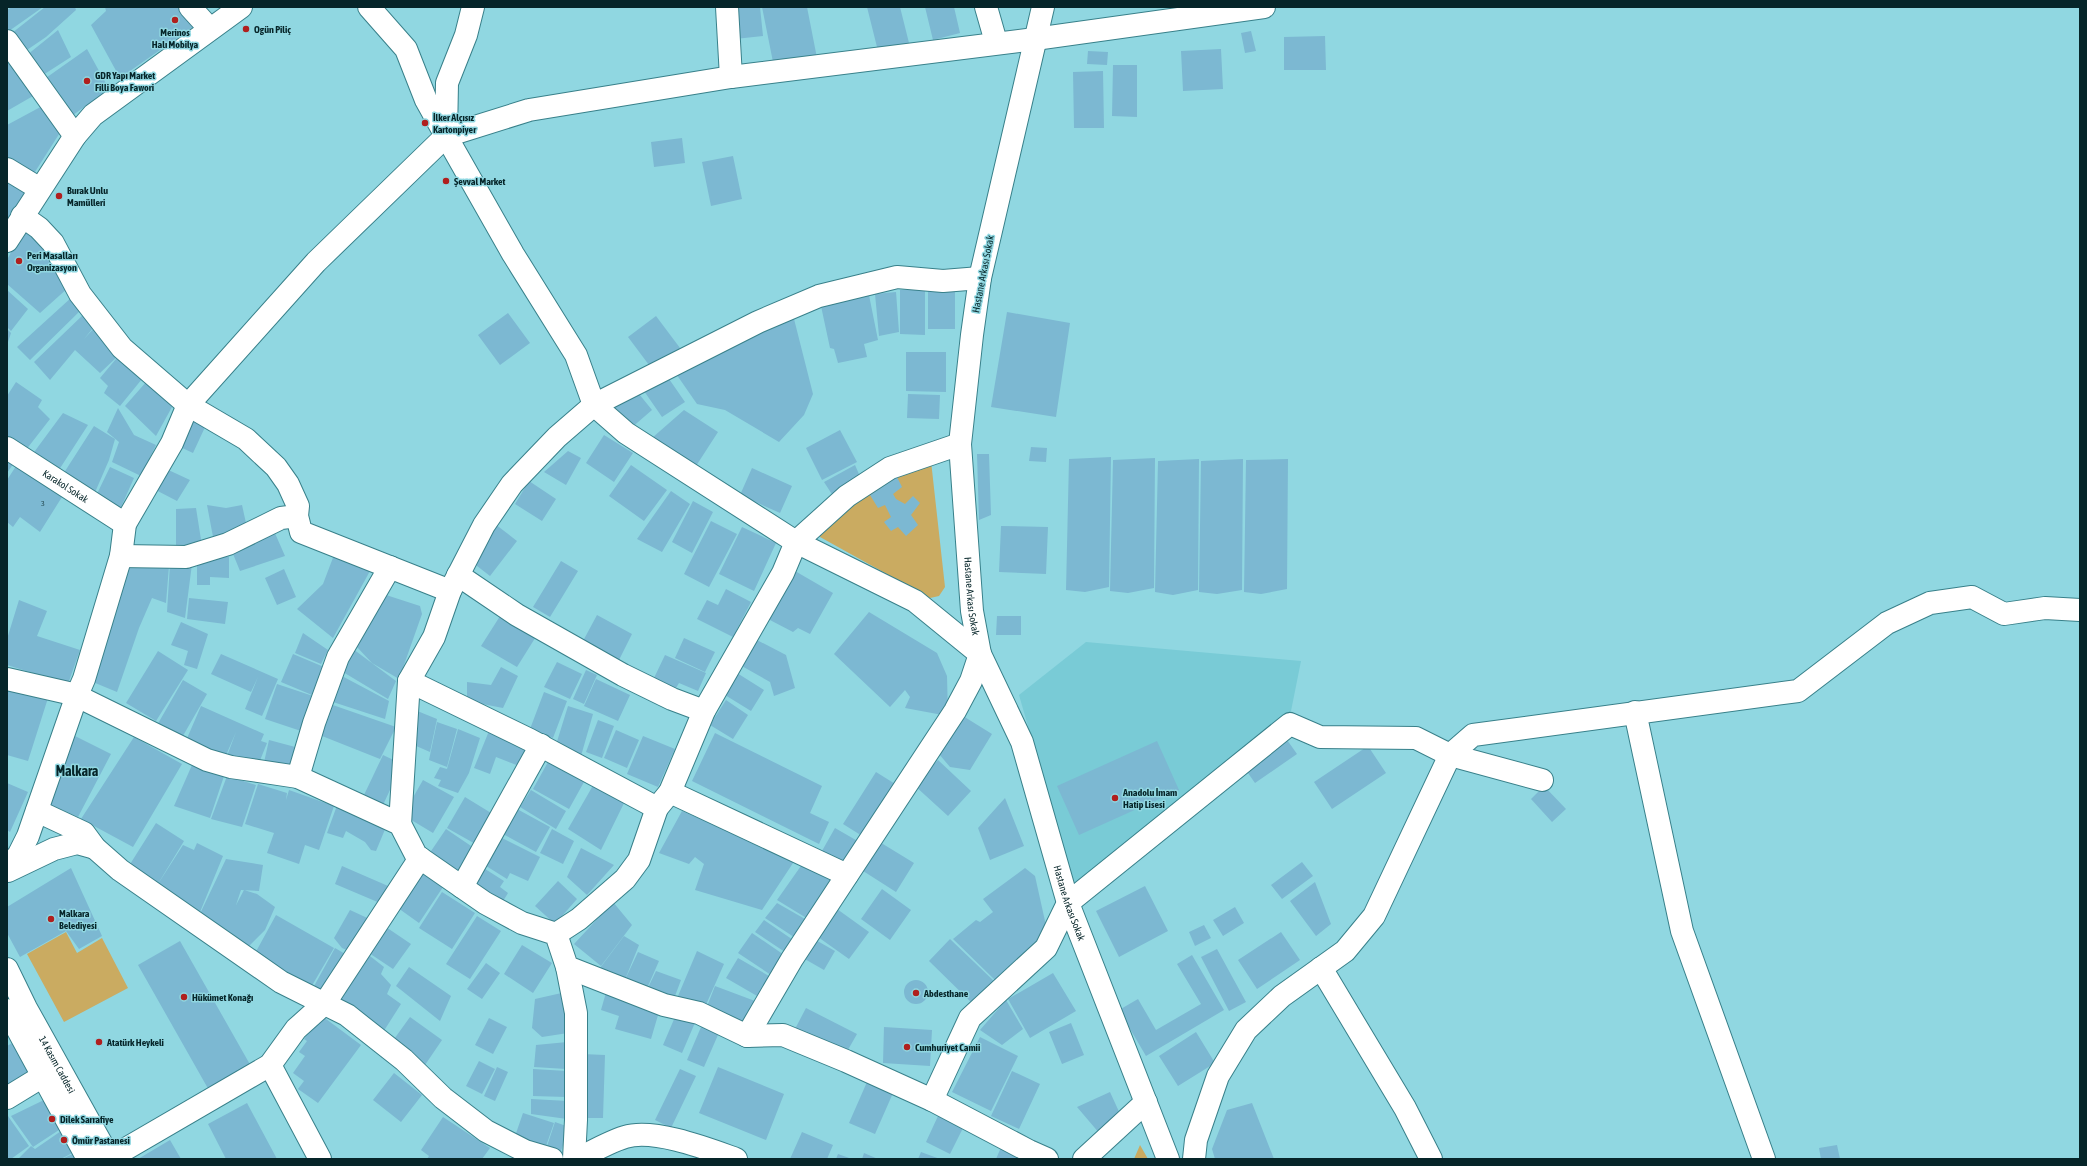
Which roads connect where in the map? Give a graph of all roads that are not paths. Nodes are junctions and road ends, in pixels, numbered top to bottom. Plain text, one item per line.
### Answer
1 (190, 7) edge
2 (241, 7) edge
3 (368, 7) edge
4 (473, 7) edge
5 (727, 7) edge
6 (986, 7) edge
7 (1043, 7) edge
8 (1259, 7) edge
9 (210, 29) junction
10 (1035, 39) junction
11 (7, 41) edge
12 (996, 42) junction
13 (732, 77) junction
14 (76, 136) junction
15 (446, 136) junction
16 (7, 169) edge
17 (40, 189) junction
18 (22, 216) junction
19 (7, 241) edge
20 (980, 278) junction
21 (188, 405) junction
22 (594, 405) junction
23 (960, 444) junction
24 (7, 448) edge
25 (297, 516) junction
26 (125, 524) junction
27 (796, 542) junction
28 (121, 556) junction
29 (390, 567) junction
30 (454, 583) junction
31 (2080, 610) edge
32 (980, 654) junction
33 (7, 679) edge
34 (409, 681) junction
35 (77, 696) junction
36 (704, 711) junction
37 (1635, 712) junction
38 (541, 745) junction
39 (1450, 755) junction
40 (298, 777) junction
41 (1542, 780) dead end
42 (664, 800) junction
43 (37, 811) junction
44 (400, 824) junction
45 (95, 848) junction
46 (420, 858) junction
47 (7, 870) edge
48 (847, 875) junction
49 (462, 887) junction
50 (1068, 903) junction
51 (556, 934) junction
52 (567, 967) junction
53 (1321, 968) junction
54 (7, 969) edge
55 (325, 1003) junction
56 (7, 1010) edge
57 (747, 1036) junction
58 (13, 1038) edge
59 (270, 1066) junction
60 (43, 1076) junction
61 (7, 1098) edge
62 (932, 1100) junction
63 (1146, 1102) junction
64 (88, 1159) edge
65 (110, 1159) edge
66 (320, 1159) edge
67 (552, 1159) edge
68 (574, 1159) edge
69 (578, 1159) edge
70 (736, 1159) edge
71 (1047, 1159) edge
72 (1084, 1159) edge
73 (1168, 1159) edge
74 (1194, 1159) edge
75 (1430, 1159) edge
76 (1764, 1159) edge

1 - 9 street
2 - 9 street
3 - 15 street
4 - 15 street
5 - 13 street
6 - 12 street
7 - 10 street, Hastane Arkası Sokak
8 - 10 street
9 - 14 street
10 - 12 street
10 - 20 street, Hastane Arkası Sokak
11 - 14 street
12 - 13 street
13 - 15 street
14 - 17 street
15 - 21 street
15 - 22 street
16 - 17 street
17 - 18 street
18 - 19 street
18 - 21 street
20 - 22 street
20 - 23 street, Hastane Arkası Sokak
21 - 25 street
21 - 26 street
22 - 27 street
22 - 30 street
23 - 27 street
23 - 32 street, Hastane Arkası Sokak
24 - 26 street, Karakol Sokak
25 - 28 street
25 - 29 street
26 - 28 street
27 - 32 street
27 - 36 street
28 - 35 street
29 - 30 street
29 - 40 street
30 - 34 street
30 - 36 street
31 - 37 street
32 - 48 street
32 - 50 street, Hastane Arkası Sokak
33 - 35 street
34 - 38 street
34 - 44 street
35 - 40 street
35 - 43 street
36 - 42 street
37 - 39 street
37 - 76 street
38 - 42 street
38 - 49 street
39 - 41 street
39 - 50 street
39 - 53 street
40 - 44 street
42 - 48 street
42 - 51 street
43 - 45 street
43 - 47 street
44 - 46 street
45 - 47 street
45 - 55 street
46 - 49 street
46 - 55 street
48 - 57 street
49 - 51 street
50 - 62 street
50 - 63 street, Hastane Arkası Sokak
51 - 52 street
52 - 57 street
52 - 68 street
53 - 74 street
53 - 75 street
54 - 65 street, 14 Kasım Caddesi
55 - 59 street
55 - 67 street
56 - 58 street, 14 Kasım Caddesi
57 - 62 street
58 - 60 street, 14 Kasım Caddesi
59 - 65 street
59 - 66 street
60 - 61 street
60 - 64 street, 14 Kasım Caddesi
62 - 71 street
63 - 72 street
63 - 73 street, Hastane Arkası Sokak
69 - 70 street

